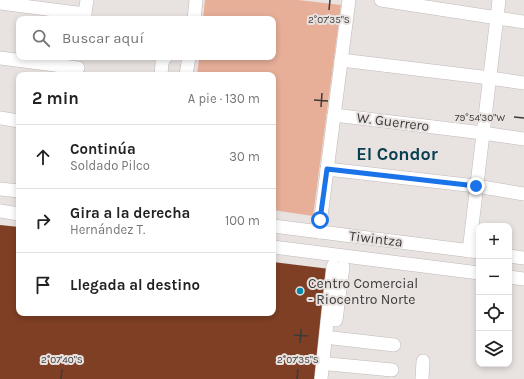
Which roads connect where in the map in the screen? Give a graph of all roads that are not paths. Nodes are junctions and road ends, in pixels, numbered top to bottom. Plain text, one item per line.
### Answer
1 (87, 0) edge
2 (196, 0) edge
3 (349, 0) edge
4 (381, 0) edge
5 (499, 0) edge
6 (0, 4) edge
7 (78, 16) edge
8 (85, 16) edge
9 (194, 16) edge
10 (497, 18) junction
11 (524, 22) edge
12 (0, 58) edge
13 (16, 60) edge
14 (17, 60) edge
15 (163, 60) edge
16 (188, 60) edge
17 (341, 60) junction
18 (78, 67) edge
19 (160, 72) edge
20 (186, 72) edge
21 (490, 78) junction
22 (524, 82) edge
23 (334, 115) junction
24 (0, 118) edge
25 (16, 121) edge
26 (483, 133) junction
27 (524, 139) edge
28 (327, 169) junction
29 (476, 186) junction
30 (0, 189) edge
31 (16, 192) edge
32 (524, 194) edge
33 (0, 211) edge
34 (16, 214) edge
35 (276, 226) edge
36 (319, 232) junction
37 (361, 238) junction
38 (276, 247) edge
39 (474, 252) edge
40 (512, 256) edge
41 (358, 257) junction
42 (524, 258) edge
43 (476, 273) edge
44 (512, 277) edge
45 (524, 279) edge
46 (333, 338) junction
47 (394, 345) dead end
48 (423, 362) dead end
49 (329, 364) junction
50 (392, 370) dead end
51 (320, 379) edge
52 (327, 379) edge
53 (422, 379) edge

1 - 8 street
2 - 9 street
3 - 17 street
4 - 10 street
5 - 10 street
6 - 7 street
10 - 11 street
10 - 21 street
12 - 13 street
14 - 18 street
15 - 19 street
16 - 20 street
17 - 21 street
17 - 23 street
21 - 22 street
21 - 26 street
23 - 26 street, W. Guerrero
23 - 28 street
24 - 25 street
26 - 27 street, W. Guerrero
26 - 29 street
28 - 29 street
28 - 36 street
29 - 32 street
29 - 39 street
30 - 31 street
33 - 34 street
35 - 36 street, Tiwintza
36 - 37 street, Tiwintza
37 - 39 street, Tiwintza
37 - 41 street
38 - 41 street, Tiwintza
40 - 42 street
41 - 43 street, Tiwintza
44 - 45 street
46 - 47 street
46 - 49 street
46 - 51 street
48 - 53 street
49 - 50 street
49 - 52 street

